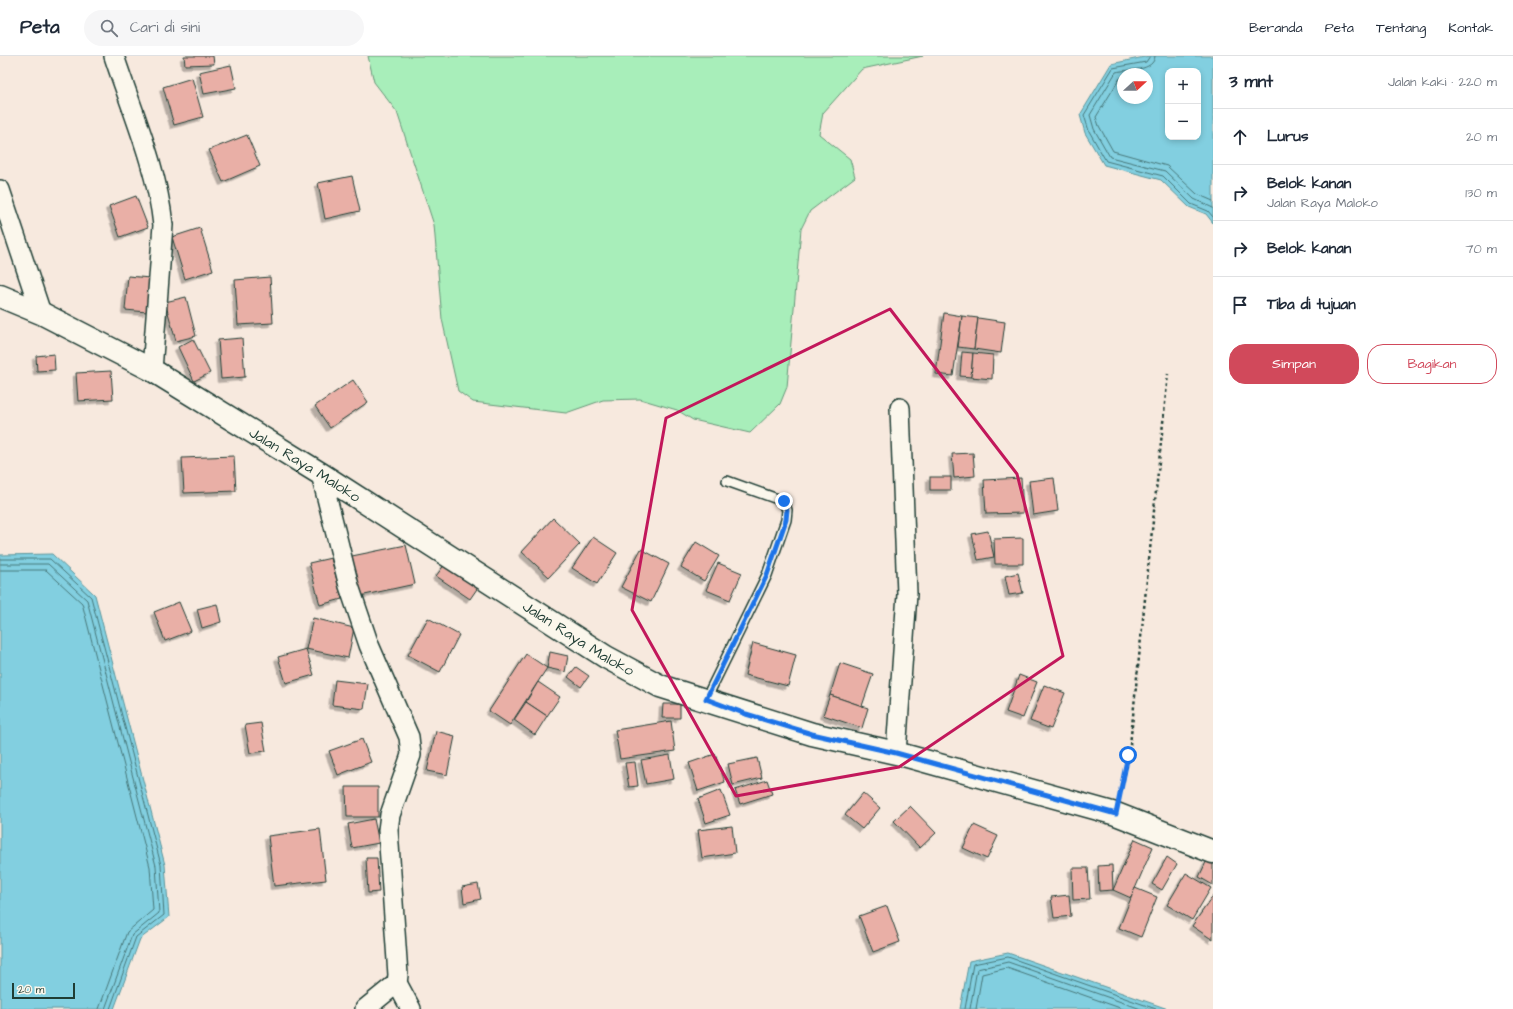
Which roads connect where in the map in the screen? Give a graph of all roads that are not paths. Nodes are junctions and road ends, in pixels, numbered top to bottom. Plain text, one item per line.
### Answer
1 (114, 56) edge
2 (0, 190) edge
3 (0, 296) edge
4 (41, 313) junction
5 (152, 370) junction
6 (900, 408) dead end
7 (321, 474) junction
8 (727, 481) dead end
9 (706, 699) junction
10 (896, 753) junction
11 (1213, 852) edge
12 (397, 983) junction
13 (365, 1009) edge
14 (411, 1009) edge

1 - 5 street
2 - 4 street
3 - 4 street, Jalan Raya Maloko
4 - 5 street, Jalan Raya Maloko
5 - 7 street, Jalan Raya Maloko
6 - 10 street
7 - 9 street, Jalan Raya Maloko
7 - 12 street
8 - 9 lane
9 - 10 street, Jalan Raya Maloko
10 - 11 street, Jalan Raya Maloko
12 - 13 street
12 - 14 street

